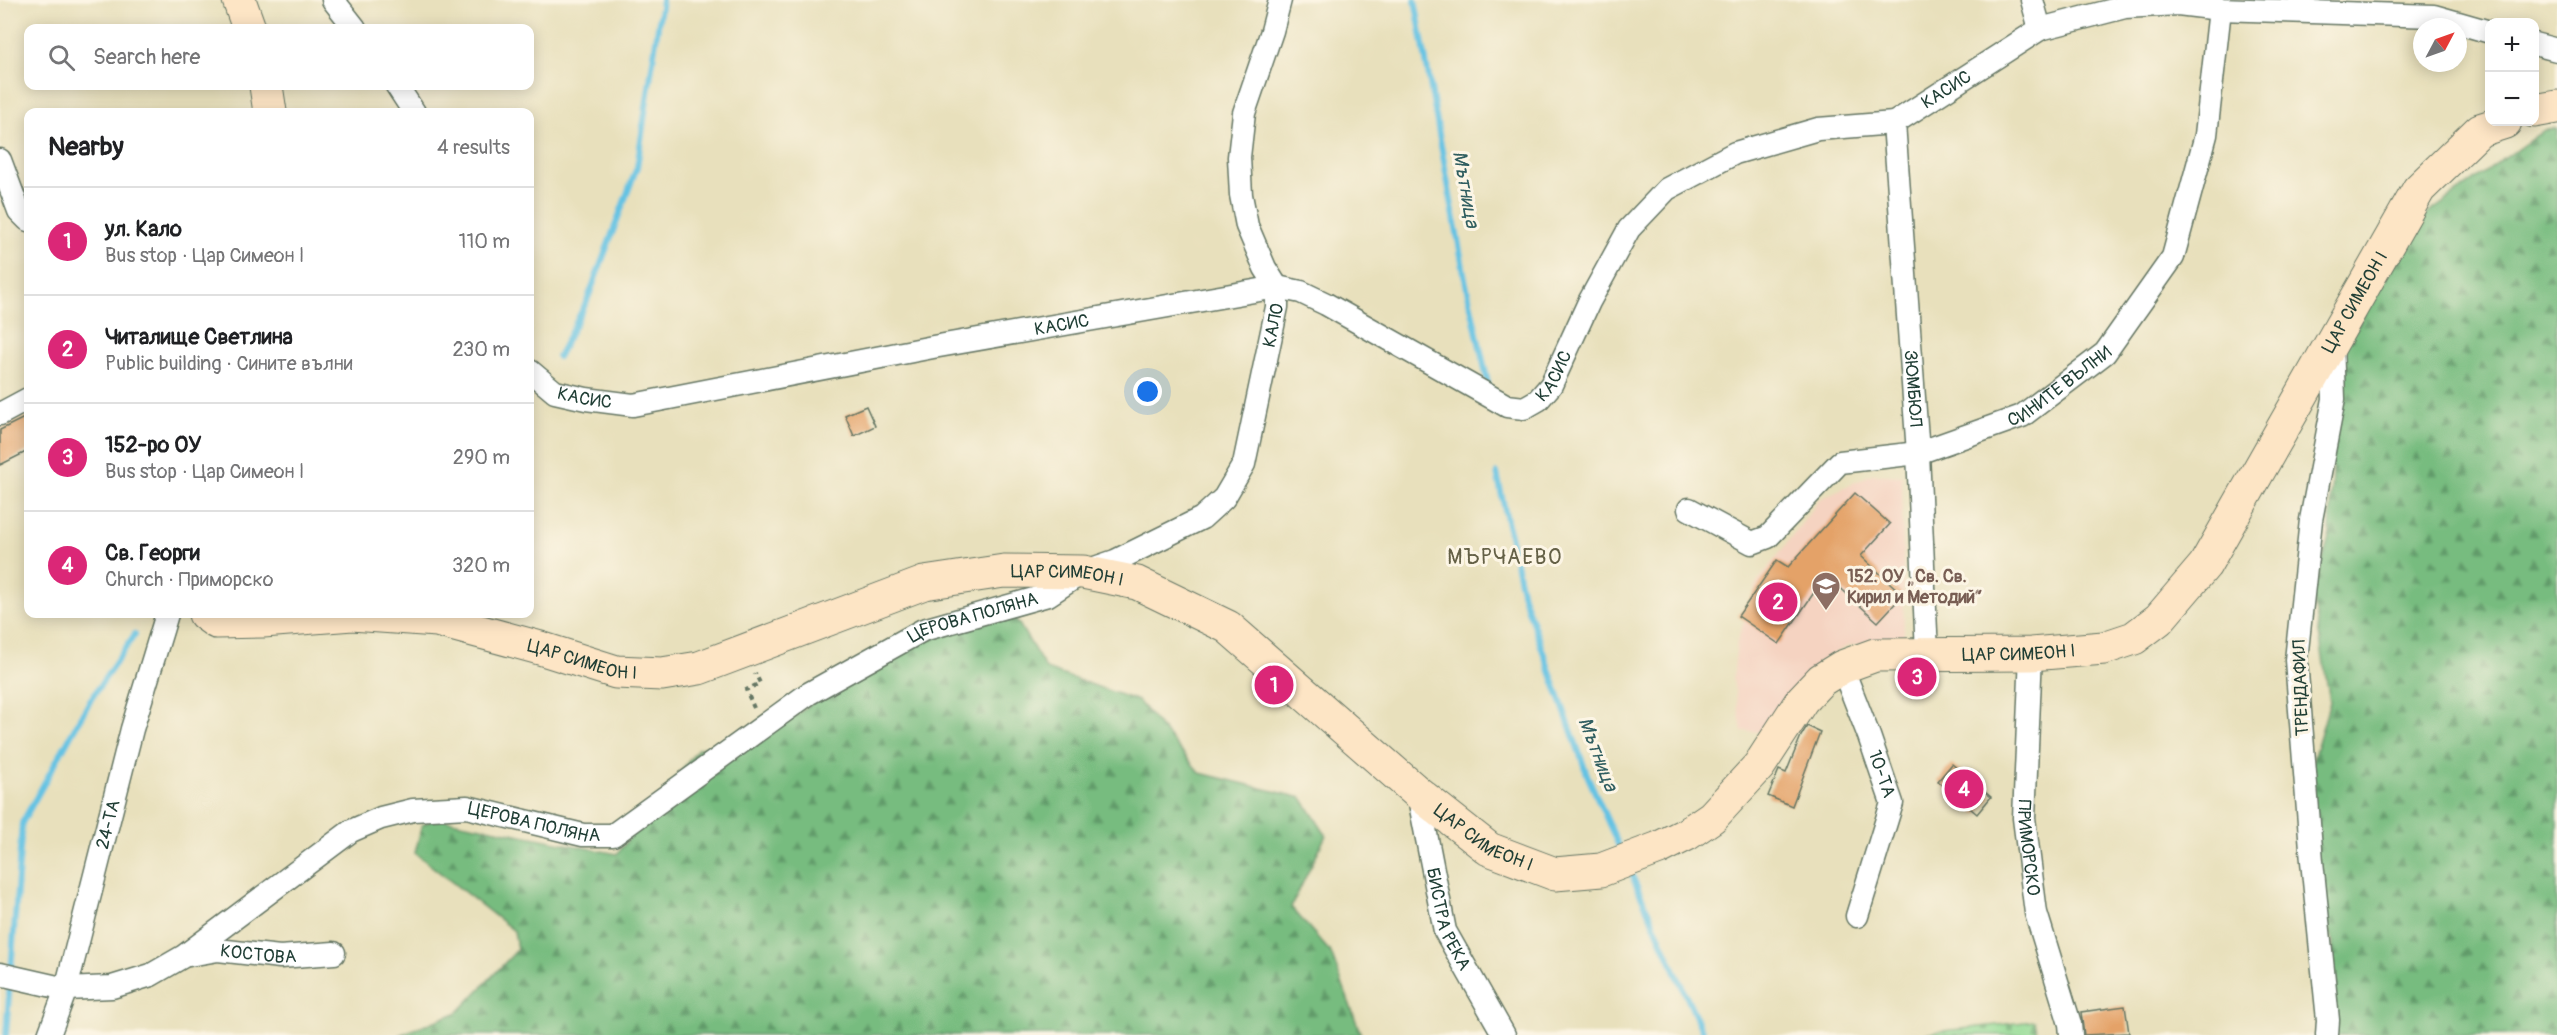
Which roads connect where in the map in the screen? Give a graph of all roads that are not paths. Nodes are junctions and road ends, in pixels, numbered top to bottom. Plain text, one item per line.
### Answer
1 (239, 0) edge
2 (333, 0) edge
3 (1280, 0) edge
4 (2032, 0) edge
5 (2220, 9) junction
6 (248, 24) edge
7 (352, 24) edge
8 (2040, 29) junction
9 (2485, 31) edge
10 (2539, 45) edge
11 (2557, 50) edge
12 (267, 90) edge
13 (400, 90) edge
14 (2557, 107) edge
15 (269, 108) edge
16 (412, 108) edge
17 (2539, 110) edge
18 (1894, 123) junction
19 (2492, 126) edge
20 (0, 160) edge
21 (24, 216) edge
22 (1277, 287) junction
23 (2332, 342) junction
24 (534, 374) edge
25 (24, 401) edge
26 (0, 414) edge
27 (1918, 453) junction
28 (1689, 509) dead end
29 (1083, 572) junction
30 (166, 618) edge
31 (210, 618) edge
32 (302, 618) edge
33 (409, 618) edge
34 (1927, 654) junction
35 (2031, 654) junction
36 (1842, 668) junction
37 (1418, 793) junction
38 (1857, 916) dead end
39 (334, 953) dead end
40 (184, 956) junction
41 (0, 974) edge
42 (66, 989) junction
43 (49, 1035) edge
44 (1504, 1035) edge
45 (2071, 1035) edge
46 (2327, 1035) edge

1 - 6 street
2 - 7 street
3 - 22 street, КАЛО
4 - 8 street
5 - 8 street, КАСИС
5 - 9 street, КАСИС
5 - 27 street, СИНИТЕ ВЪЛНИ
8 - 18 street, КАСИС
10 - 11 street
12 - 15 street
13 - 16 street
14 - 17 street
18 - 22 street, КАСИС
18 - 27 street, ЗЮМБЮЛ
19 - 23 street, ЦАР СИМЕОН I
20 - 21 street
22 - 24 street, КАСИС
22 - 29 street, КАЛО
23 - 35 street, ЦАР СИМЕОН I
23 - 46 street, ТРЕНДАФИЛ
25 - 26 street
27 - 28 street, СИНИТЕ ВЪЛНИ
27 - 34 street, ЗЮМБЮЛ
29 - 33 street, ЦАР СИМЕОН I
29 - 37 street, ЦАР СИМЕОН I
29 - 40 street, ЦЕРОВА ПОЛЯНА
30 - 42 street, 24-ТА
31 - 32 street, ЦАР СИМЕОН I
34 - 35 street, ЦАР СИМЕОН I
34 - 36 street, ЦАР СИМЕОН I
35 - 45 street, ПРИМОРСКО
36 - 37 street, ЦАР СИМЕОН I
36 - 38 street, 10-ТА
37 - 44 street, БИСТРА РЕКА
39 - 40 street, КОСТОВА
40 - 42 street, ЦЕРОВА ПОЛЯНА
41 - 42 street, ЦЕРОВА ПОЛЯНА
42 - 43 street, 24-ТА

